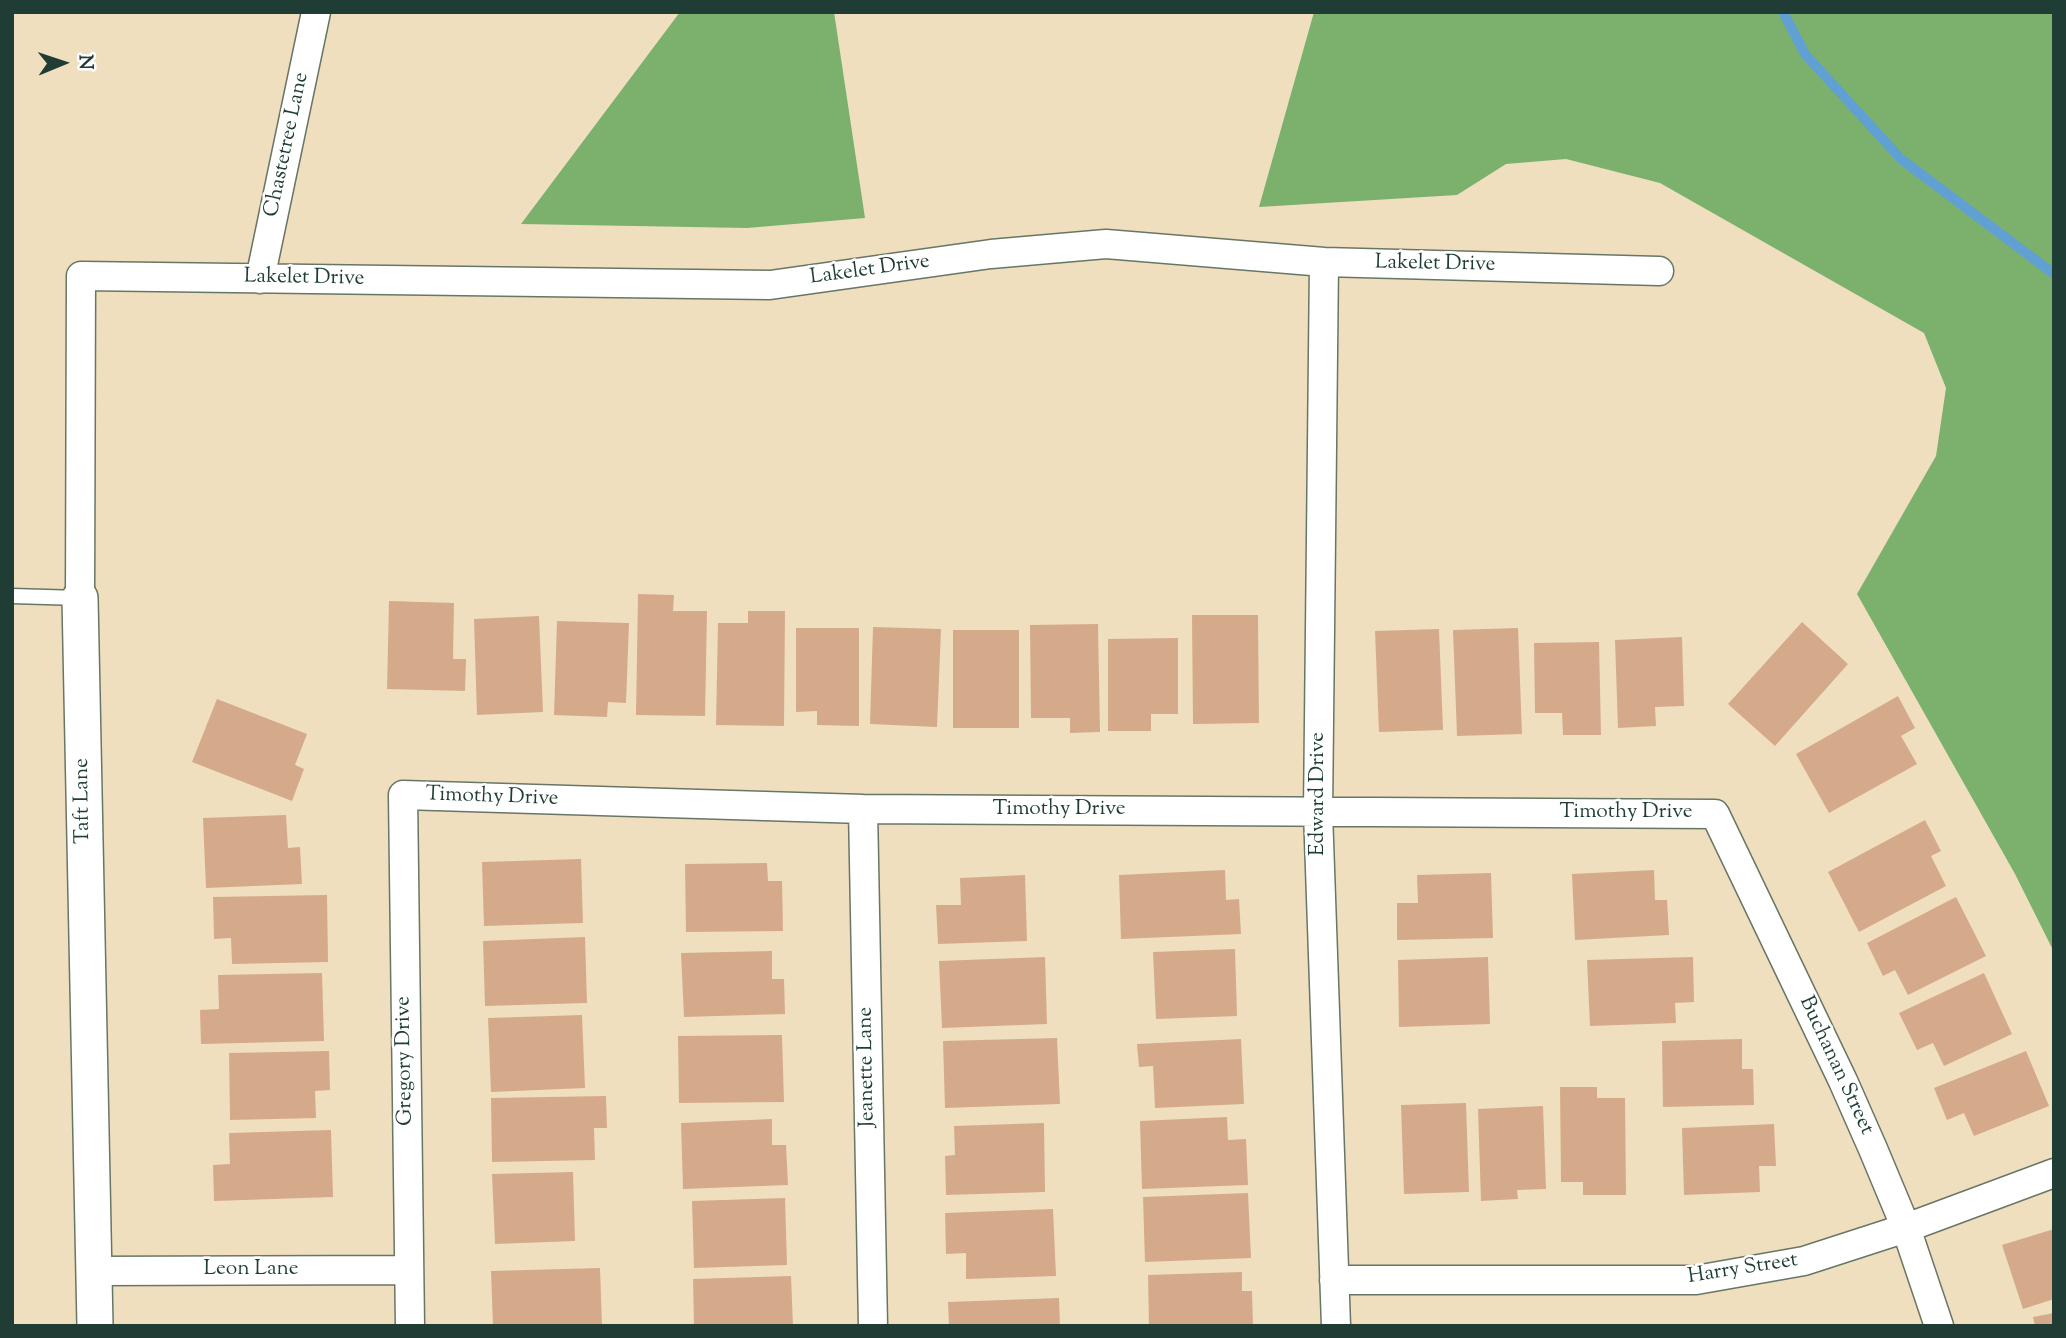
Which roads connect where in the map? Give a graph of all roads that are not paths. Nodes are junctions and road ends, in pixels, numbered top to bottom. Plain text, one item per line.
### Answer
1 (316, 12) edge
2 (1324, 262) junction
3 (1658, 271) dead end
4 (81, 276) joint
5 (260, 279) junction
6 (12, 596) edge
7 (80, 598) junction
8 (403, 795) joint
9 (863, 809) junction
10 (1318, 812) junction
11 (1715, 814) joint
12 (2054, 1173) edge
13 (1906, 1228) junction
14 (408, 1270) junction
15 (94, 1271) junction
16 (1334, 1280) junction
17 (95, 1326) edge
18 (410, 1326) edge
19 (873, 1326) edge
20 (1336, 1326) edge
21 (1939, 1326) edge

1 - 5 street, Chastetree Lane
2 - 3 street, Lakelet Drive
2 - 5 street, Lakelet Drive
2 - 10 street, Edward Drive
4 - 5 street, Lakelet Drive
4 - 7 street, Taft Lane
6 - 7 lane
7 - 15 street, Taft Lane
8 - 9 street, Timothy Drive
8 - 14 street, Gregory Drive
9 - 10 street, Timothy Drive
9 - 19 street, Jeanette Lane
10 - 11 street, Timothy Drive
10 - 16 street, Edward Drive
11 - 13 street, Buchanan Street
12 - 13 street, Harry Street
13 - 16 street, Harry Street
13 - 21 street, Buchanan Street
14 - 15 street, Leon Lane
14 - 18 street, Gregory Drive
15 - 17 street, Taft Lane
16 - 20 street, Edward Drive

